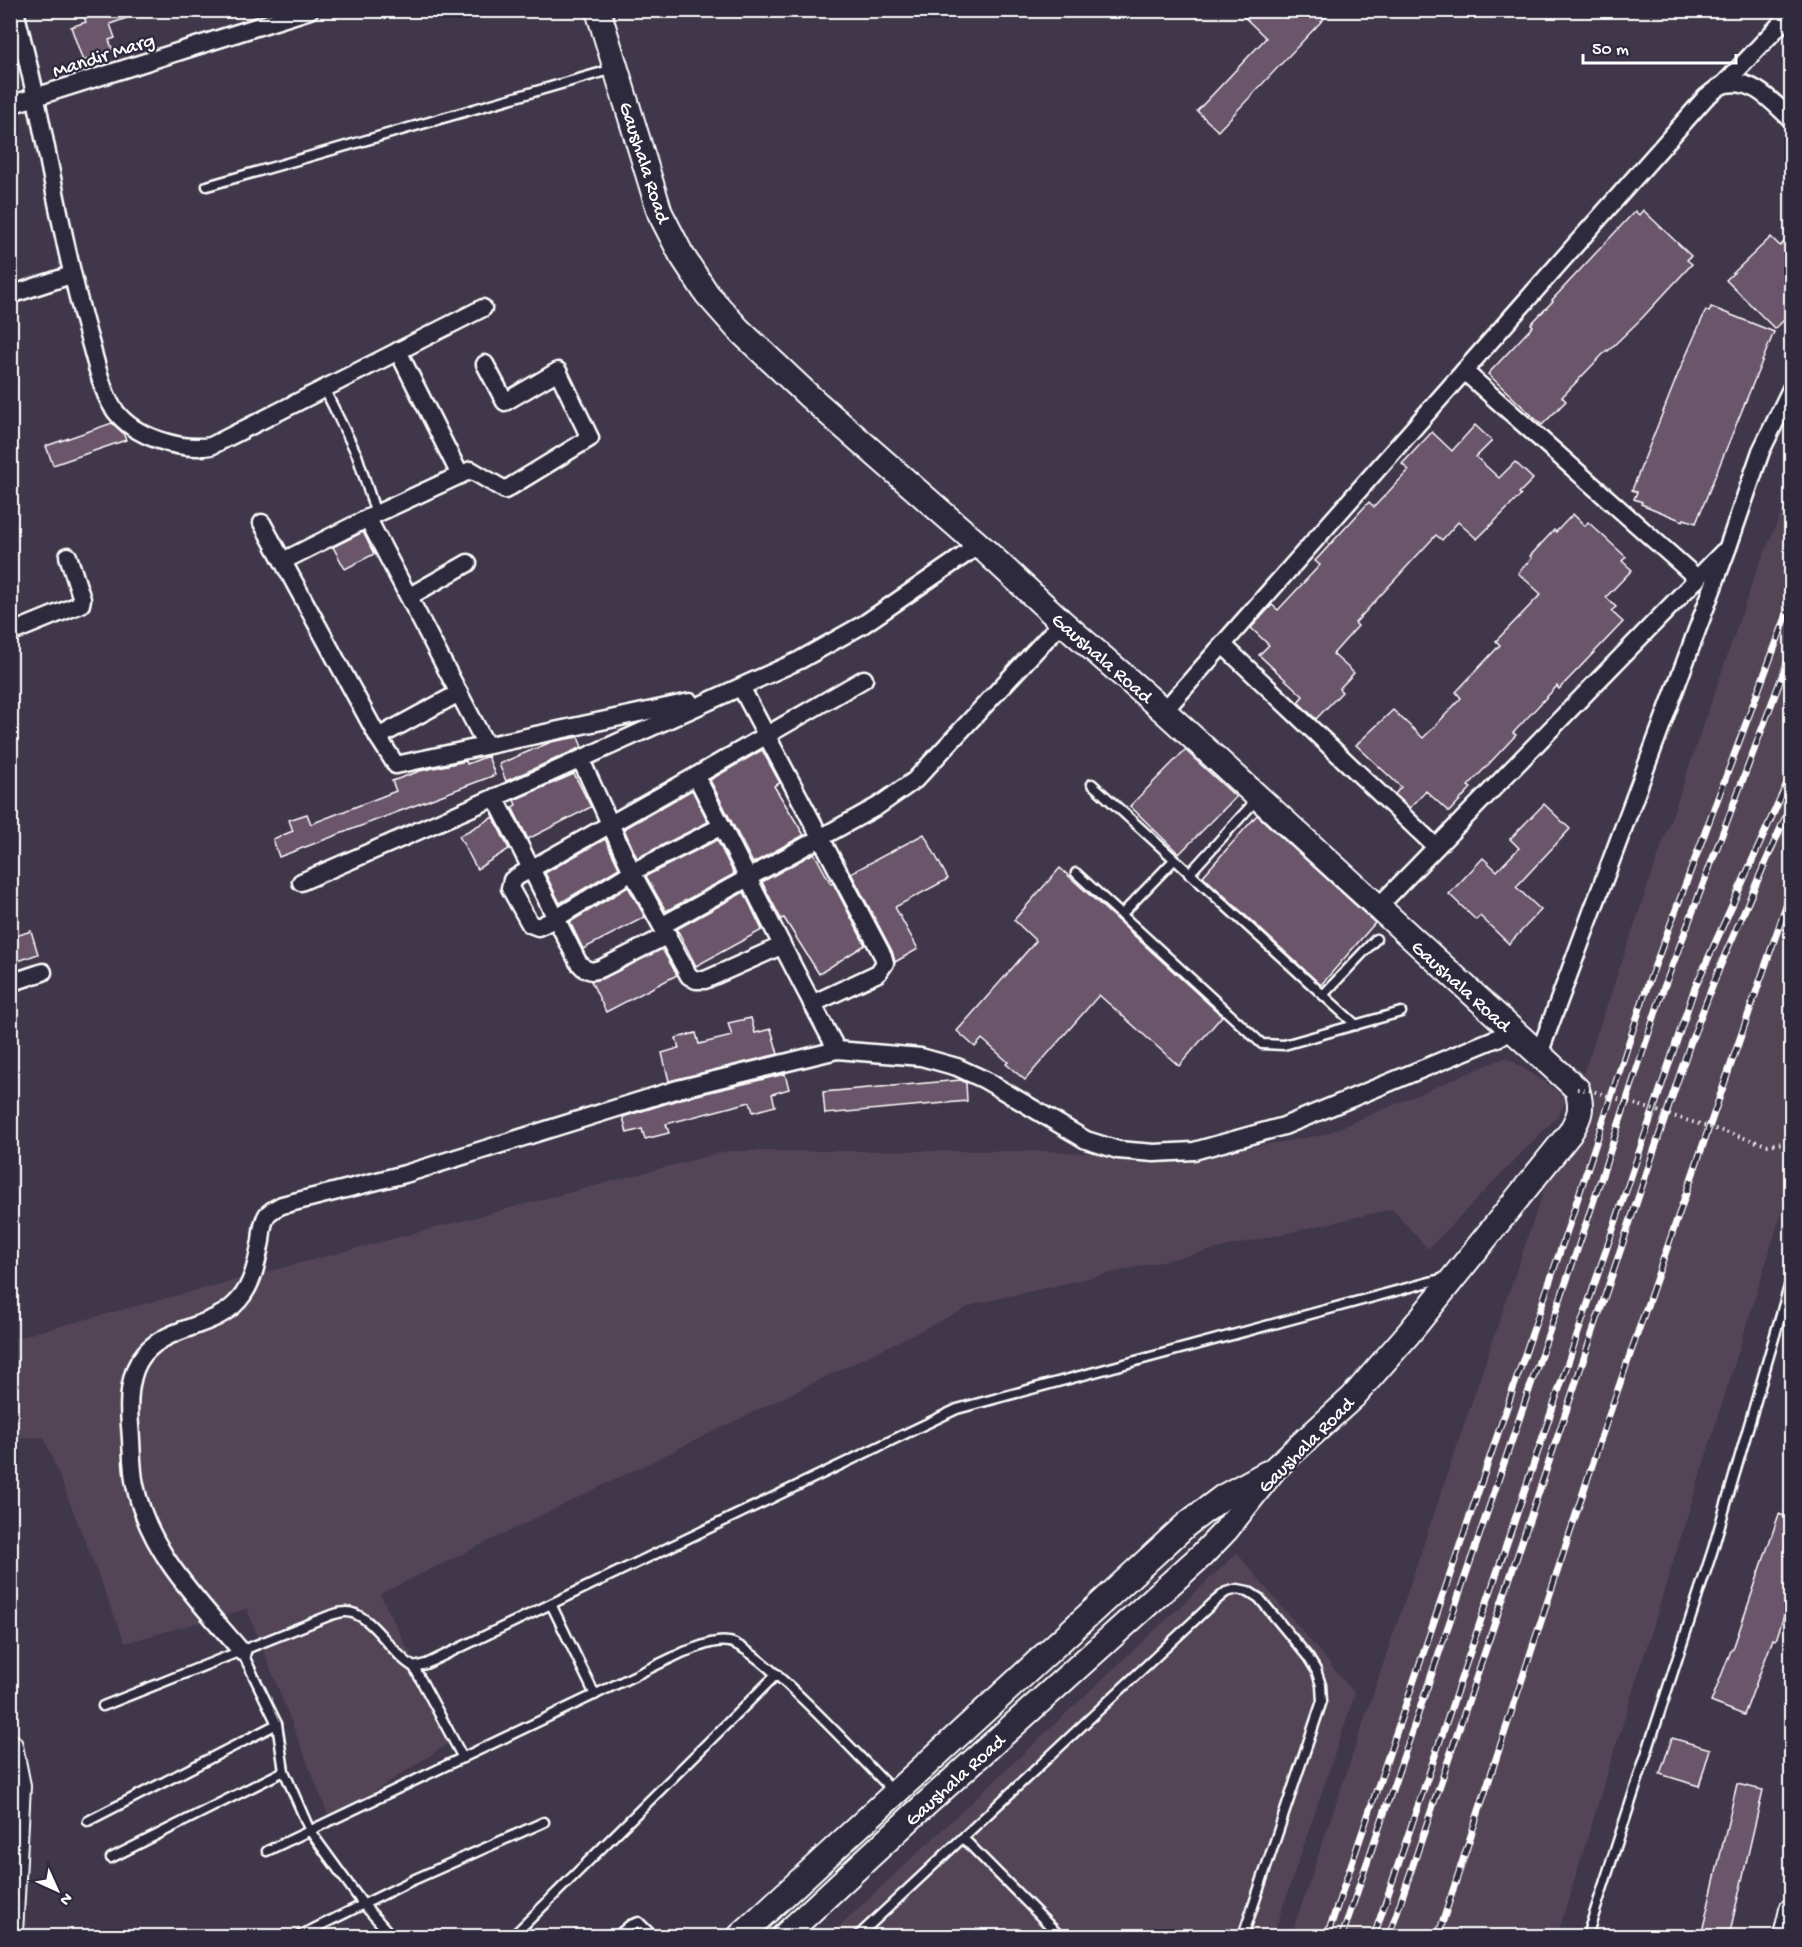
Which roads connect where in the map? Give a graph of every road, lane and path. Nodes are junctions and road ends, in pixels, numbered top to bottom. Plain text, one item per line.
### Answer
1 (310, 10) edge
2 (598, 10) edge
3 (14, 12) edge
4 (1791, 12) edge
5 (616, 68) junction
6 (1724, 84) junction
7 (36, 97) junction
8 (10, 105) edge
9 (1791, 120) edge
10 (207, 186) dead end
11 (71, 275) junction
12 (10, 296) edge
13 (483, 308) dead end
14 (398, 351) junction
15 (485, 364) dead end
16 (1464, 371) junction
17 (1791, 387) edge
18 (324, 388) junction
19 (460, 475) junction
20 (372, 517) junction
21 (262, 523) dead end
22 (980, 545) junction
23 (1728, 547) junction
24 (68, 556) dead end
25 (283, 561) junction
26 (468, 563) dead end
27 (1698, 579) junction
28 (410, 596) junction
29 (1062, 622) junction
30 (10, 633) edge
31 (1223, 645) junction
32 (864, 679) dead end
33 (741, 687) junction
34 (459, 693) junction
35 (720, 695) junction
36 (1164, 711) junction
37 (767, 735) junction
38 (378, 737) junction
39 (486, 745) junction
40 (581, 760) junction
41 (696, 776) junction
42 (1092, 784) dead end
43 (495, 797) junction
44 (1258, 798) junction
45 (610, 823) junction
46 (722, 826) junction
47 (821, 838) junction
48 (1436, 847) junction
49 (1174, 860) junction
50 (531, 868) junction
51 (632, 872) junction
52 (1076, 873) dead end
53 (1189, 874) junction
54 (750, 879) junction
55 (301, 882) dead end
56 (1377, 908) junction
57 (1121, 915) junction
58 (555, 919) junction
59 (665, 930) junction
60 (1376, 939) dead end
61 (782, 946) junction
62 (43, 972) dead end
63 (10, 983) edge
64 (1323, 995) junction
65 (812, 1004) junction
66 (1401, 1012) dead end
67 (1356, 1025) junction
68 (1514, 1031) junction
69 (837, 1050) junction
70 (1539, 1054) junction
71 (1577, 1089) junction
72 (1791, 1142) edge
73 (1459, 1274) junction
74 (1791, 1276) edge
75 (1274, 1469) junction
76 (551, 1604) junction
77 (242, 1652) junction
78 (414, 1667) junction
79 (777, 1674) junction
80 (595, 1695) junction
81 (103, 1706) dead end
82 (277, 1724) junction
83 (10, 1746) edge
84 (463, 1758) junction
85 (284, 1771) junction
86 (895, 1793) junction
87 (88, 1821) dead end
88 (543, 1822) dead end
89 (310, 1831) junction
90 (963, 1838) junction
91 (267, 1851) dead end
92 (111, 1858) dead end
93 (363, 1904) junction
94 (1791, 1910) edge
95 (10, 1933) edge
96 (299, 1936) edge
97 (392, 1936) edge
98 (513, 1936) edge
99 (617, 1936) edge
100 (653, 1936) edge
101 (740, 1936) edge
102 (784, 1936) edge
103 (858, 1936) edge
104 (1060, 1936) edge
105 (1243, 1936) edge
106 (1587, 1936) edge
107 (1786, 1936) edge

1 - 7 street, Mandir Marg
2 - 5 street, Gaushala Road
3 - 7 street
4 - 6 street
5 - 10 lane
5 - 22 street, Gaushala Road
6 - 9 street
6 - 16 street
7 - 8 street, Mandir Marg
7 - 11 street
11 - 12 street
11 - 18 street
13 - 14 street
14 - 18 street
14 - 19 street
15 - 19 street
16 - 27 street
16 - 31 street
17 - 23 street
18 - 20 lane
19 - 20 street
20 - 25 street
20 - 28 street
21 - 25 street
22 - 29 street, Gaushala Road
22 - 33 street
23 - 27 street
23 - 70 street
24 - 30 street
25 - 38 street
26 - 28 street
27 - 48 street
28 - 34 street
29 - 36 street, Gaushala Road
29 - 47 street
31 - 36 street
31 - 48 street
32 - 37 street
33 - 35 street
33 - 37 street
34 - 38 street
34 - 39 street
35 - 39 street
35 - 40 street
36 - 44 street, Gaushala Road
37 - 41 street
37 - 47 street
38 - 39 street
40 - 43 street
40 - 45 street
41 - 45 street
41 - 46 street
42 - 49 lane
43 - 50 street
43 - 55 street
44 - 53 lane
44 - 56 street, Gaushala Road
45 - 50 street
45 - 51 street
46 - 51 street
46 - 54 street
47 - 54 street
47 - 65 street
48 - 56 street
49 - 53 lane
49 - 57 lane
50 - 58 street
50 - 58 street
51 - 58 street
51 - 59 street
52 - 57 lane
53 - 64 lane
54 - 59 street
54 - 61 street
56 - 68 street, Gaushala Road
57 - 67 lane
58 - 59 street
59 - 61 street
60 - 64 lane
61 - 65 street
62 - 63 street
64 - 67 lane
65 - 69 street
66 - 67 lane
68 - 69 street
68 - 70 street, Gaushala Road
69 - 77 street
70 - 71 street, Gaushala Road
71 - 72 path, bridge
71 - 73 street, Gaushala Road
73 - 75 street, Gaushala Road
73 - 76 lane
74 - 106 lane
75 - 86 street
75 - 102 street, Gaushala Road
76 - 78 lane
76 - 80 lane
77 - 78 lane
77 - 81 lane
77 - 82 lane
78 - 84 lane
79 - 80 lane
79 - 86 lane
79 - 98 lane
80 - 84 lane
82 - 85 lane
82 - 87 lane
83 - 95 street
84 - 89 lane
85 - 89 lane
85 - 92 lane
86 - 101 street
88 - 93 lane
89 - 91 lane
89 - 93 lane
90 - 103 lane
90 - 104 lane
90 - 105 lane
93 - 96 lane
93 - 97 lane
94 - 107 street
99 - 100 lane

